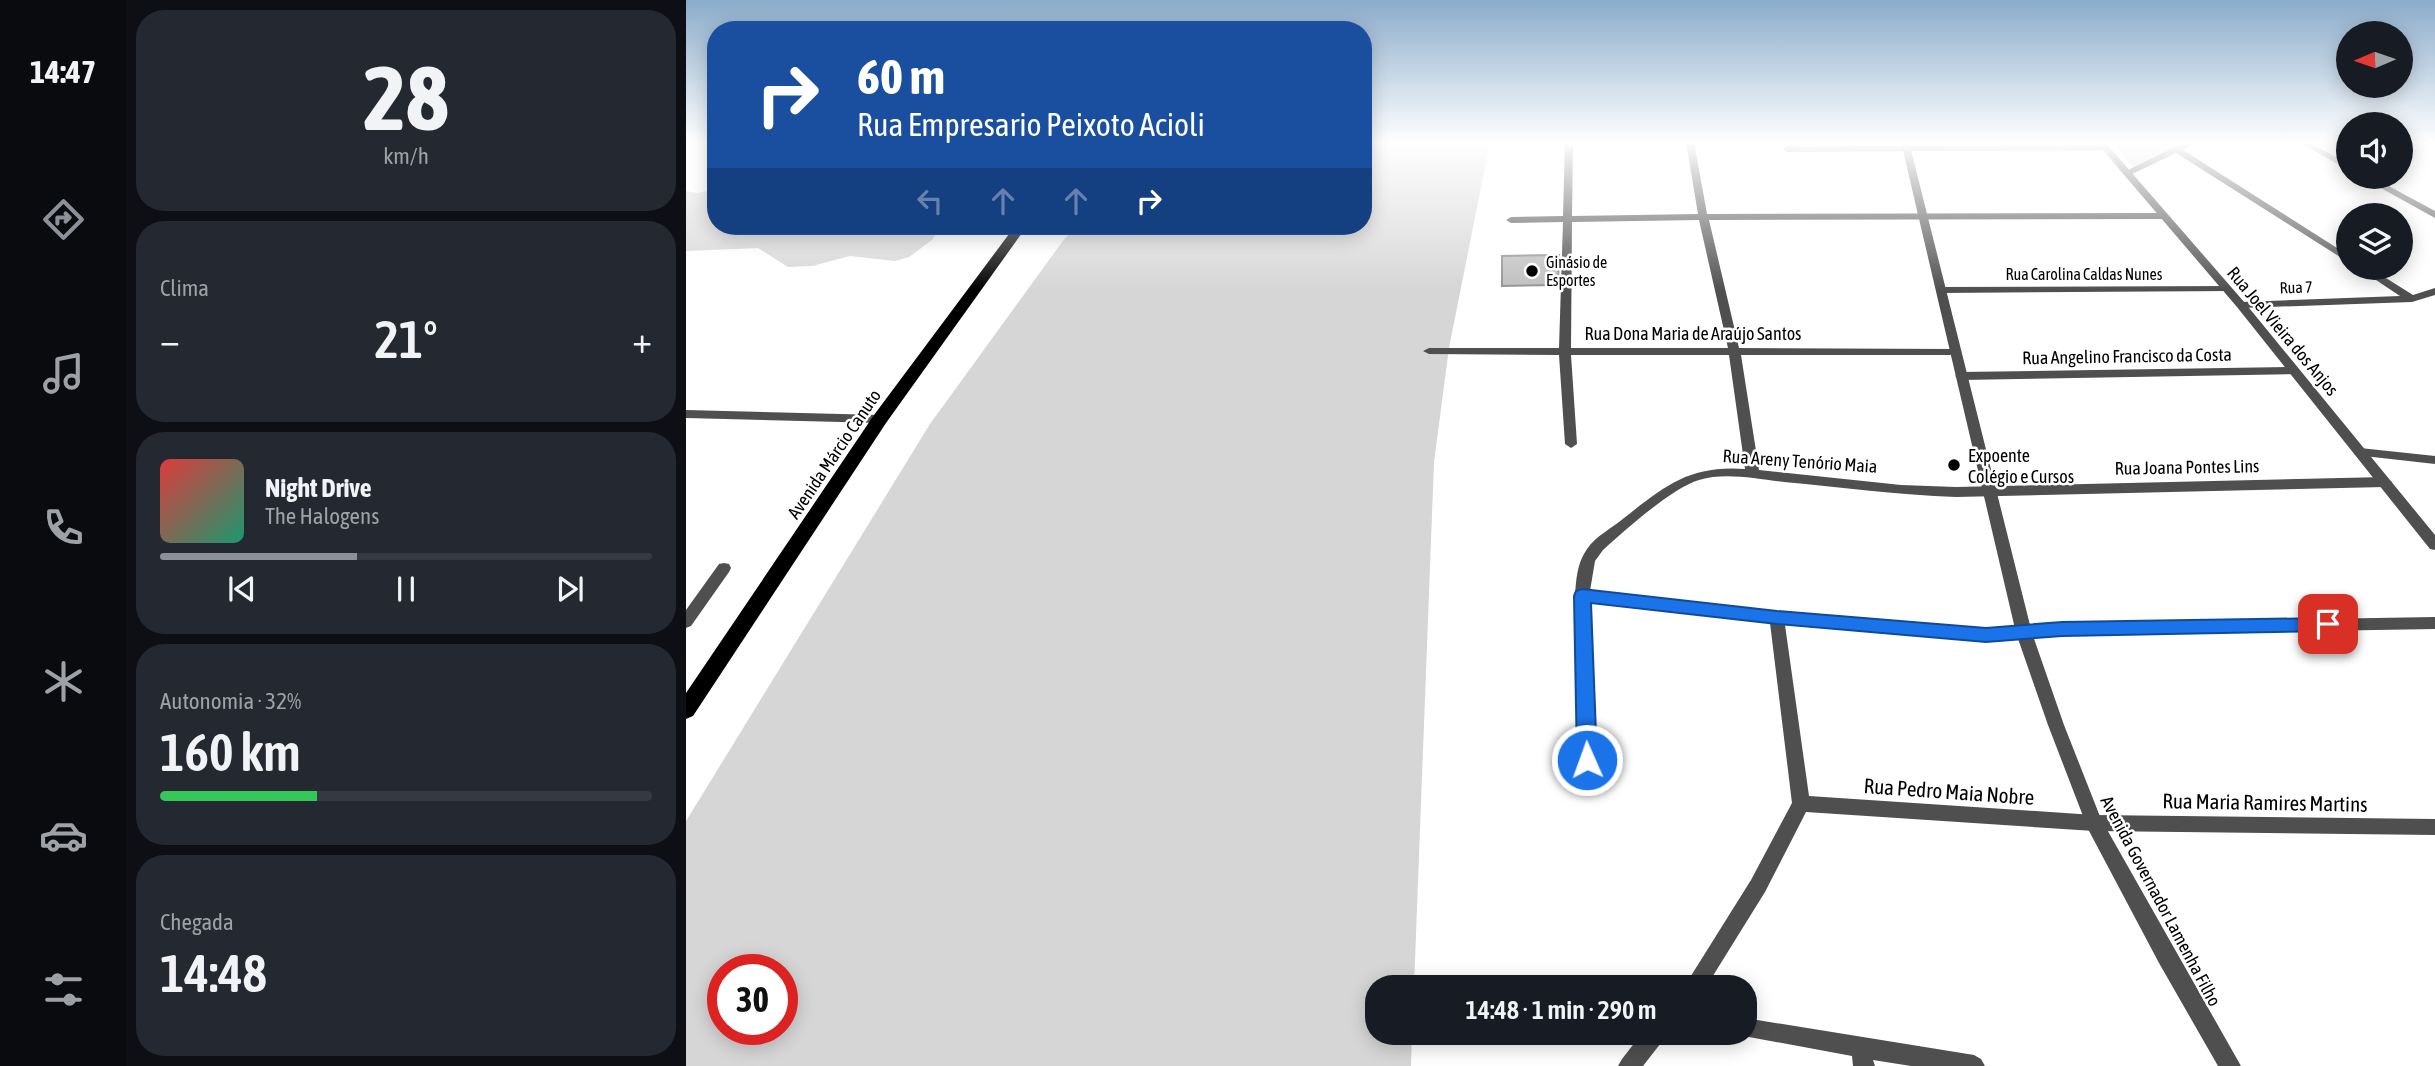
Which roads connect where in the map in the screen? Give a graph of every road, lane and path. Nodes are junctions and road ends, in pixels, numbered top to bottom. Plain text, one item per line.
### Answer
1 (1568, 192) edge
2 (1699, 192) edge
3 (1917, 192) edge
4 (2142, 192) edge
5 (2244, 192) edge
6 (2393, 192) edge
7 (2435, 215) edge
8 (1922, 216) junction
9 (2162, 216) junction
10 (1703, 217) junction
11 (1568, 218) junction
12 (1511, 220) dead end
13 (1014, 235) edge
14 (2336, 250) edge
15 (2382, 280) edge
16 (2227, 289) junction
17 (1941, 290) junction
18 (2435, 292) edge
19 (2412, 299) junction
20 (2241, 305) junction
21 (1565, 350) junction
22 (1734, 350) junction
23 (1429, 351) dead end
24 (1956, 352) junction
25 (2294, 371) junction
26 (1961, 376) junction
27 (686, 414) edge
28 (880, 419) junction
29 (1571, 444) dead end
30 (2360, 452) junction
31 (2435, 460) edge
32 (1753, 475) junction
33 (2385, 482) junction
34 (1989, 492) junction
35 (2435, 545) edge
36 (724, 568) dead end
37 (1582, 596) junction
38 (1777, 618) junction
39 (686, 622) edge
40 (2435, 623) edge
41 (2024, 633) junction
42 (686, 710) edge
43 (1587, 760) dead end
44 (1801, 804) junction
45 (2094, 823) junction
46 (2435, 827) edge
47 (1702, 975) edge
48 (1757, 1031) edge
49 (1646, 1045) edge
50 (1863, 1058) edge
51 (1629, 1066) edge
52 (1974, 1066) edge
53 (2230, 1066) edge

1 - 11 street
2 - 10 street
3 - 8 street, Avenida Governador Lamenha Filho
4 - 9 street, Rua Joel Vieira dos Anjos
5 - 14 street
6 - 7 street
8 - 9 street
8 - 10 street
8 - 17 street, Avenida Governador Lamenha Filho
9 - 16 street, Rua Joel Vieira dos Anjos
10 - 11 street
10 - 22 street
11 - 12 street
11 - 21 street
13 - 28 main road, Avenida Márcio Canuto
15 - 19 street
16 - 17 street, Rua Carolina Caldas Nunes
16 - 20 street, Rua Joel Vieira dos Anjos
17 - 24 street, Avenida Governador Lamenha Filho
18 - 19 street, Rua 7
19 - 20 street, Rua 7
20 - 25 street, Rua Joel Vieira dos Anjos
21 - 22 street, Rua Dona Maria de Araújo Santos
21 - 23 street, Rua Dona Maria de Araújo Santos
21 - 29 street
22 - 24 street, Rua Dona Maria de Araújo Santos
22 - 32 street
24 - 26 street, Avenida Governador Lamenha Filho
25 - 26 street, Rua Angelino Francisco da Costa
25 - 30 street, Rua Joel Vieira dos Anjos
26 - 34 street, Avenida Governador Lamenha Filho
27 - 28 street
28 - 42 main road, Avenida Márcio Canuto
30 - 31 street
30 - 33 street, Rua Joel Vieira dos Anjos
32 - 34 street, Rua Areny Tenório Maia
32 - 37 street, Rua Areny Tenório Maia
33 - 34 street, Rua Joana Pontes Lins
33 - 35 street, Rua Joel Vieira dos Anjos
34 - 41 street, Avenida Governador Lamenha Filho
36 - 39 street
37 - 38 street
37 - 43 street, Rua Areny Tenório Maia
38 - 41 street
38 - 44 street
40 - 41 street
41 - 45 street, Avenida Governador Lamenha Filho
44 - 45 street, Rua Pedro Maia Nobre
44 - 47 street
45 - 46 street, Rua Maria Ramires Martins
45 - 53 street, Avenida Governador Lamenha Filho
48 - 50 street
49 - 51 street
50 - 52 street

